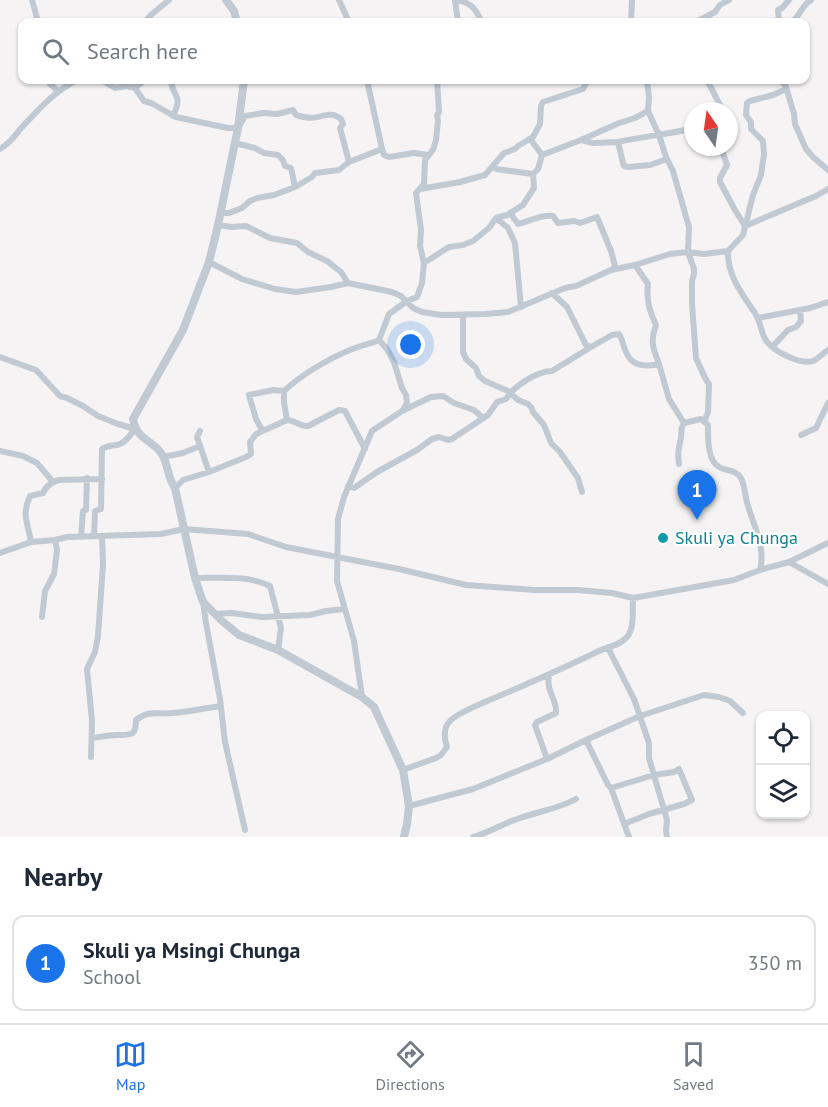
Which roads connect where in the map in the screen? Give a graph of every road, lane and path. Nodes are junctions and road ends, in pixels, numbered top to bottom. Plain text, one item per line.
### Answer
1 (32, 0) edge
2 (169, 0) edge
3 (226, 0) edge
4 (339, 0) edge
5 (455, 0) edge
6 (632, 0) edge
7 (729, 0) edge
8 (789, 0) edge
9 (812, 0) edge
10 (37, 18) edge
11 (148, 18) edge
12 (236, 18) edge
13 (347, 18) edge
14 (457, 18) edge
15 (480, 18) edge
16 (631, 18) edge
17 (704, 18) edge
18 (779, 18) edge
19 (797, 18) edge
20 (50, 84) edge
21 (70, 84) edge
22 (108, 84) edge
23 (140, 84) edge
24 (171, 84) edge
25 (243, 84) edge
26 (368, 84) edge
27 (437, 84) edge
28 (586, 84) edge
29 (647, 84) edge
30 (709, 84) edge
31 (783, 84) edge
32 (135, 88) junction
33 (786, 89) junction
34 (58, 91) junction
35 (718, 102) edge
36 (648, 111) junction
37 (173, 116) junction
38 (238, 128) junction
39 (684, 130) edge
40 (659, 135) junction
41 (531, 140) junction
42 (581, 140) junction
43 (618, 142) junction
44 (234, 143) junction
45 (0, 149) edge
46 (382, 149) junction
47 (428, 155) junction
48 (542, 155) junction
49 (724, 156) edge
50 (668, 159) junction
51 (349, 162) junction
52 (493, 166) junction
53 (828, 170) edge
54 (533, 174) junction
55 (295, 187) junction
56 (420, 189) junction
57 (828, 189) edge
58 (220, 213) junction
59 (510, 213) junction
60 (496, 218) junction
61 (218, 225) junction
62 (745, 226) junction
63 (728, 251) junction
64 (688, 252) junction
65 (209, 262) junction
66 (424, 263) junction
67 (635, 265) junction
68 (611, 270) junction
69 (348, 283) junction
70 (552, 293) junction
71 (407, 301) junction
72 (828, 302) edge
73 (521, 307) junction
74 (800, 310) junction
75 (463, 315) junction
76 (758, 318) junction
77 (379, 340) junction
78 (773, 346) junction
79 (591, 347) junction
80 (828, 350) edge
81 (0, 357) edge
82 (659, 364) junction
83 (284, 391) junction
84 (510, 393) junction
85 (828, 403) edge
86 (402, 411) junction
87 (483, 418) junction
88 (286, 420) junction
89 (705, 420) junction
90 (684, 423) junction
91 (135, 429) junction
92 (262, 430) junction
93 (200, 431) dead end
94 (801, 435) dead end
95 (200, 446) junction
96 (365, 449) junction
97 (0, 451) edge
98 (163, 457) junction
99 (679, 464) dead end
100 (209, 472) junction
101 (87, 478) junction
102 (102, 479) junction
103 (53, 482) junction
104 (348, 486) junction
105 (175, 488) junction
106 (582, 492) dead end
107 (184, 529) junction
108 (94, 536) junction
109 (102, 536) junction
110 (81, 537) junction
111 (54, 540) junction
112 (31, 542) junction
113 (828, 543) edge
114 (0, 553) edge
115 (338, 558) junction
116 (789, 562) junction
117 (760, 570) junction
118 (195, 578) junction
119 (828, 584) edge
120 (633, 598) junction
121 (203, 602) junction
122 (344, 609) junction
123 (214, 614) junction
124 (279, 616) junction
125 (42, 618) dead end
126 (608, 648) junction
127 (278, 650) junction
128 (549, 675) junction
129 (362, 698) junction
130 (221, 706) junction
131 (743, 713) dead end
132 (640, 716) junction
133 (92, 738) junction
134 (586, 740) junction
135 (91, 756) dead end
136 (548, 759) junction
137 (403, 770) junction
138 (654, 775) junction
139 (611, 788) junction
140 (576, 800) dead end
141 (409, 806) junction
142 (665, 809) junction
143 (624, 824) junction
144 (245, 830) dead end
145 (404, 837) edge
146 (473, 837) edge
147 (629, 837) edge
148 (667, 837) edge

1 - 10 street
2 - 11 street
3 - 12 street
4 - 13 street
5 - 14 street
5 - 15 street
6 - 16 street
7 - 17 street
8 - 18 street
9 - 19 street
20 - 34 street
21 - 34 street
22 - 32 street
23 - 32 street
24 - 37 street
25 - 38 street
26 - 46 street
27 - 47 street
28 - 41 street
29 - 36 street
30 - 35 street
31 - 33 street
32 - 37 street
33 - 53 street
33 - 62 street
34 - 45 street
36 - 40 street
36 - 42 street
37 - 38 street
38 - 44 street
38 - 51 street
39 - 40 street
40 - 43 street
40 - 50 street
41 - 48 street
41 - 52 street
42 - 43 street
42 - 48 street
43 - 50 street
44 - 55 street
44 - 58 street
46 - 47 street
46 - 51 street
47 - 56 street
48 - 54 street
49 - 62 street
50 - 64 street
51 - 55 street
52 - 54 street
52 - 56 street
54 - 59 street
55 - 58 street
56 - 66 street
57 - 62 street
58 - 61 street
59 - 60 street
59 - 68 street
60 - 66 street
60 - 73 street
61 - 65 street
61 - 69 street
62 - 63 street
63 - 64 street
63 - 76 street
64 - 67 street
64 - 89 street
65 - 69 street
65 - 91 street
66 - 71 street
67 - 68 street
67 - 82 street
68 - 70 street
69 - 71 street
70 - 73 street
70 - 79 street
71 - 75 street
71 - 77 street
72 - 74 street
73 - 75 street
74 - 76 street
74 - 78 street
75 - 84 street
76 - 78 street
77 - 83 street
77 - 86 street
78 - 80 street
79 - 82 street
79 - 84 street
81 - 91 street
82 - 90 street
83 - 88 street
83 - 92 street
84 - 87 street
84 - 106 street
85 - 94 street
86 - 87 street
86 - 96 street
87 - 104 street
88 - 92 street
88 - 96 street
89 - 90 street
89 - 117 street
90 - 99 street
91 - 98 street
91 - 102 street
92 - 100 street
93 - 95 street
95 - 98 street
95 - 100 street
96 - 104 street
97 - 103 street
98 - 105 street
100 - 105 street
101 - 102 street
101 - 103 street
101 - 110 street
102 - 108 street
103 - 112 street
104 - 115 street
105 - 107 street
107 - 109 street
107 - 115 street
107 - 118 street
108 - 109 street
108 - 110 street
109 - 133 street
110 - 111 street
111 - 112 street
111 - 125 street
112 - 114 street
113 - 116 street
115 - 120 street
115 - 122 street
116 - 117 street
116 - 119 street
117 - 120 street
118 - 121 street
118 - 124 street
120 - 126 street
121 - 123 street
121 - 130 street
122 - 124 street
122 - 129 street
123 - 124 street
123 - 127 street
124 - 127 street
126 - 128 street
126 - 132 street
127 - 129 street
128 - 136 street
128 - 137 street
129 - 137 street
130 - 133 street
130 - 144 street
131 - 132 street
132 - 134 street
132 - 138 street
133 - 135 street
134 - 136 street
134 - 139 street
136 - 141 street
137 - 141 street
138 - 139 street
138 - 142 street
138 - 142 street
139 - 143 street
140 - 146 street
141 - 145 street
142 - 143 street
142 - 148 street
143 - 147 street

